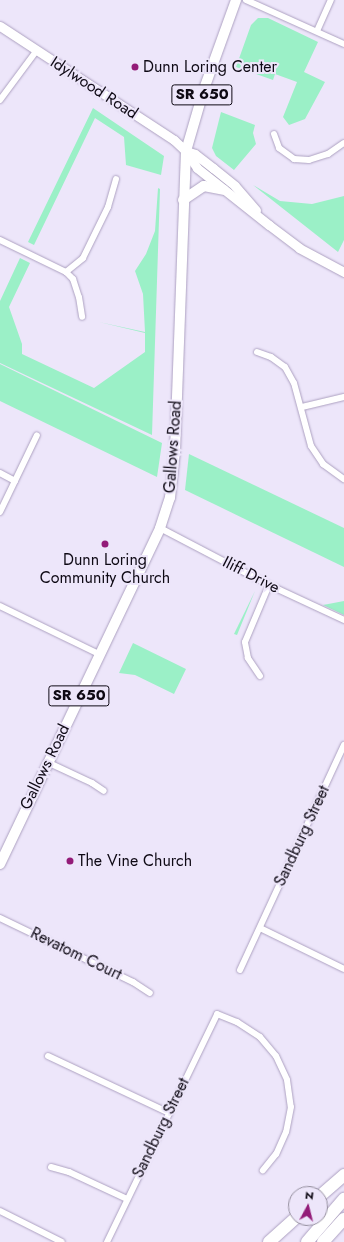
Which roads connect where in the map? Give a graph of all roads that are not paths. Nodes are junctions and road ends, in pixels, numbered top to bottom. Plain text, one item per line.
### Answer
1 (236, 0) edge
2 (246, 0) edge
3 (331, 0) edge
4 (0, 26) edge
5 (317, 31) junction
6 (344, 44) edge
7 (37, 50) junction
8 (0, 100) edge
9 (274, 134) dead end
10 (344, 143) edge
11 (186, 151) junction
12 (116, 179) dead end
13 (224, 190) junction
14 (183, 200) junction
15 (269, 225) junction
16 (0, 240) edge
17 (66, 272) junction
18 (344, 272) edge
19 (82, 317) dead end
20 (257, 352) dead end
21 (344, 397) edge
22 (302, 407) junction
23 (37, 435) dead end
24 (0, 473) edge
25 (344, 479) edge
26 (15, 481) junction
27 (0, 512) edge
28 (160, 528) junction
29 (269, 585) junction
30 (0, 606) edge
31 (344, 620) edge
32 (99, 654) junction
33 (260, 676) dead end
34 (344, 744) edge
35 (47, 762) junction
36 (104, 792) dead end
37 (0, 864) edge
38 (0, 918) edge
39 (260, 928) junction
40 (344, 969) edge
41 (240, 970) dead end
42 (150, 993) dead end
43 (48, 1056) dead end
44 (169, 1113) junction
45 (51, 1167) dead end
46 (263, 1170) dead end
47 (344, 1175) edge
48 (328, 1189) edge
49 (127, 1199) junction
50 (344, 1199) edge
51 (1, 1213) edge
52 (344, 1219) edge
53 (288, 1225) edge
54 (62, 1242) edge
55 (107, 1242) edge
56 (269, 1242) edge
57 (308, 1242) edge
58 (323, 1242) edge

1 - 11 main road, Gallows Road / SR 650
2 - 5 street
3 - 5 street
4 - 7 main road, Idylwood Road
5 - 6 street
7 - 8 street
7 - 11 main road, Idylwood Road
9 - 10 street
11 - 13 main road, Idylwood Road
11 - 14 main road, Gallows Road / SR 650
11 - 15 main road, Idylwood Road
12 - 17 street
13 - 14 main road
13 - 15 main road, Idylwood Road
14 - 28 main road, Gallows Road / SR 650
15 - 18 main road, Idylwood Road
16 - 17 street
17 - 19 street
20 - 22 street
21 - 22 street
22 - 25 street
23 - 26 street
24 - 26 street
26 - 27 street
28 - 29 street, Iliff Drive
28 - 32 main road, Gallows Road / SR 650
29 - 31 street, Iliff Drive
29 - 33 street
30 - 32 street
32 - 35 main road, Gallows Road / SR 650
34 - 39 street, Sandburg Street
35 - 36 street
35 - 37 main road, Gallows Road / SR 650
38 - 42 street, Revatom Court
39 - 40 street
39 - 41 street, Sandburg Street
43 - 44 street
44 - 46 street, Sandburg Street
44 - 49 street, Sandburg Street
45 - 49 street
47 - 48 highway
49 - 55 street, Sandburg Street
50 - 57 highway
51 - 54 street
52 - 58 highway
53 - 56 highway

